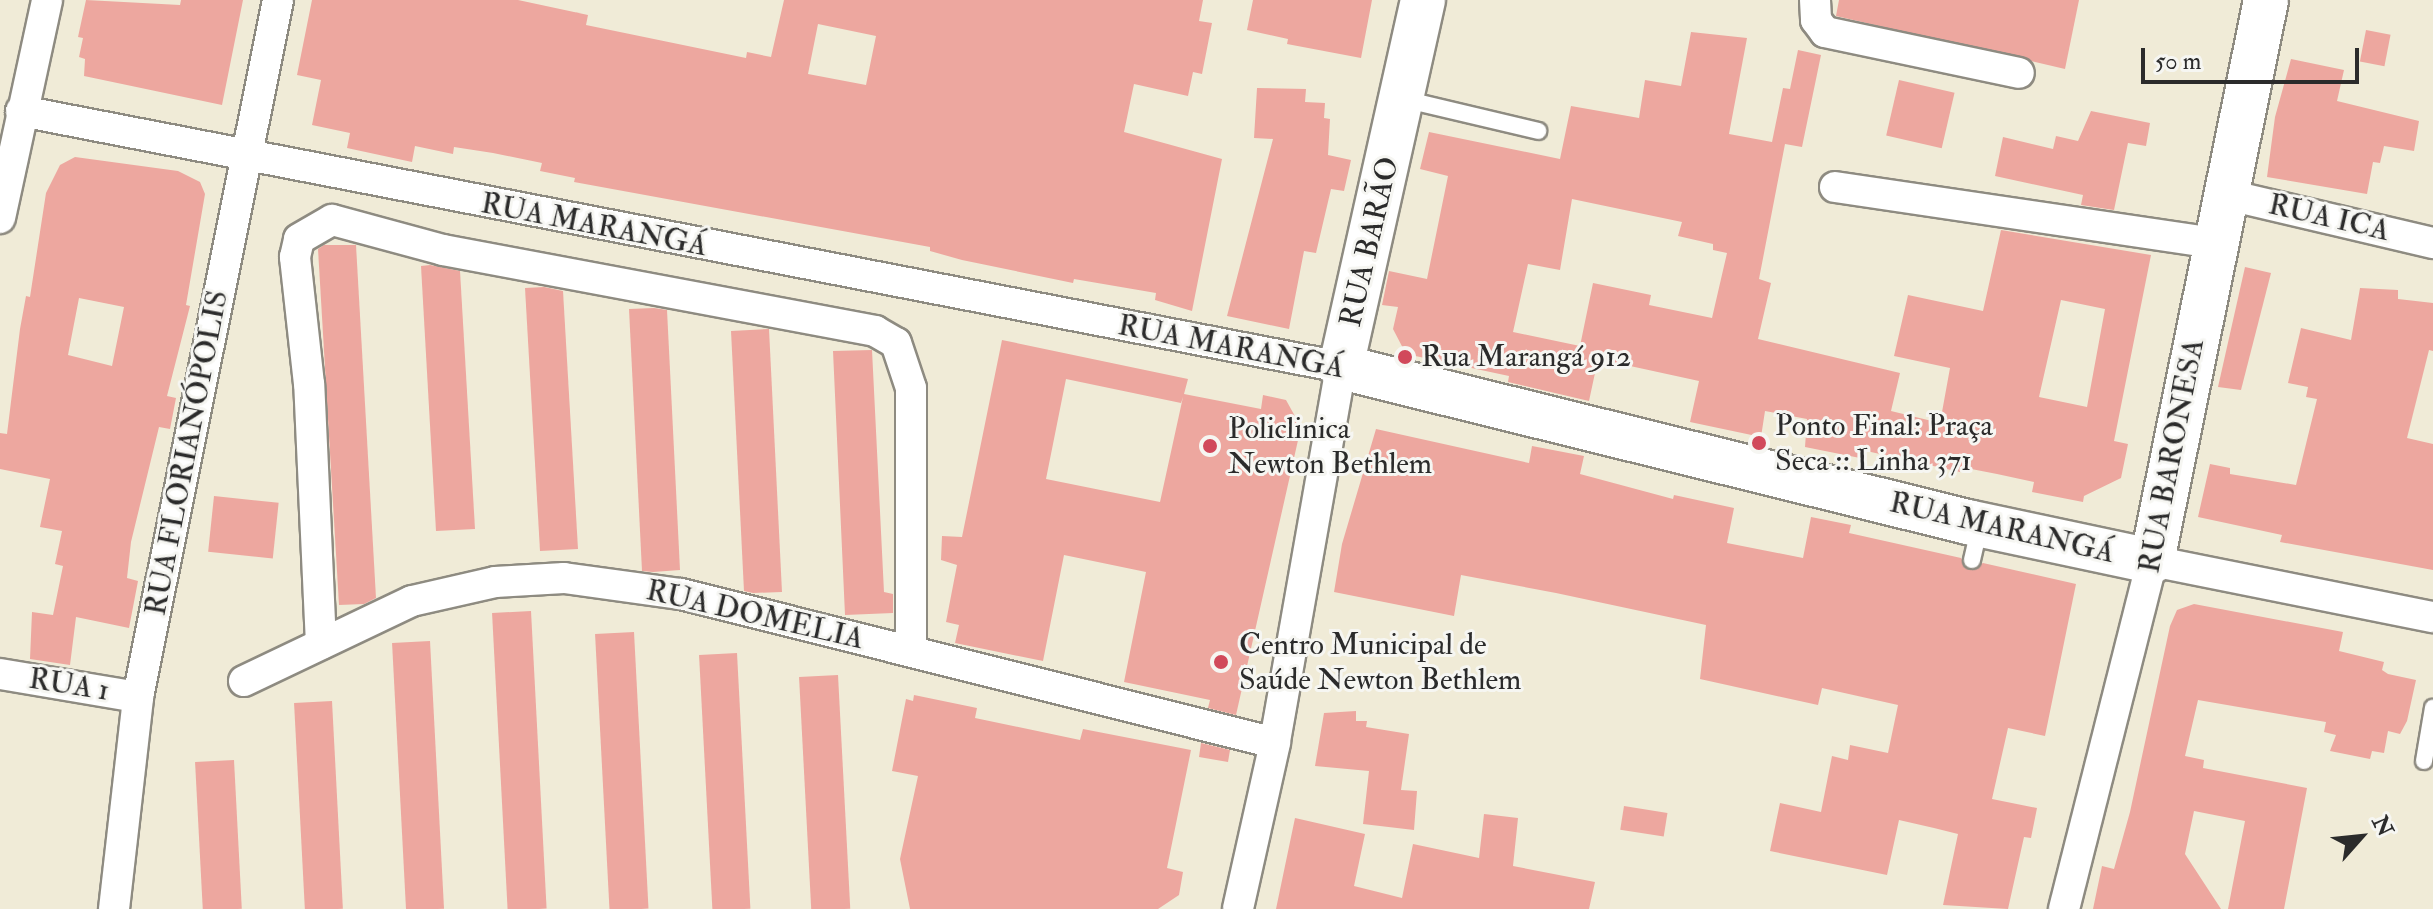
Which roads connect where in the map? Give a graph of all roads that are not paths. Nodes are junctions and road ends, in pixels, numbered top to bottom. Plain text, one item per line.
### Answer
1 (47, 0) edge
2 (278, 0) edge
3 (1423, 0) edge
4 (1815, 0) edge
5 (2266, 0) edge
6 (2019, 73) dead end
7 (1402, 99) junction
8 (21, 111) junction
9 (1538, 131) dead end
10 (246, 156) junction
11 (1835, 187) dead end
12 (2224, 194) junction
13 (0, 218) edge
14 (2215, 243) junction
15 (2433, 243) edge
16 (1341, 367) junction
17 (2152, 561) junction
18 (2433, 617) edge
19 (321, 644) junction
20 (911, 651) junction
21 (0, 674) edge
22 (244, 681) dead end
23 (138, 697) junction
24 (2433, 708) edge
25 (1275, 743) junction
26 (2424, 761) dead end
27 (114, 909) edge
28 (1238, 909) edge
29 (2064, 909) edge

1 - 8 street
2 - 10 street, RUA FLORIANÓPOLIS
3 - 7 street, RUA BARÃO
4 - 6 street
5 - 12 street, RUA BARONESA
7 - 9 lane
7 - 16 street, RUA BARÃO
8 - 10 street, RUA MARANGÁ
8 - 13 street
10 - 16 street, RUA MARANGÁ
10 - 23 street, RUA FLORIANÓPOLIS
11 - 14 street
12 - 14 street, RUA BARONESA
12 - 15 street, RUA ICA
14 - 17 street, RUA BARONESA
16 - 17 street, RUA MARANGÁ
16 - 25 street, RUA BARÃO
17 - 18 street, RUA MARANGÁ
17 - 29 street, RUA BARONESA
19 - 20 street, RUA DOMELIA
19 - 20 street
19 - 22 street, RUA DOMELIA
20 - 25 street, RUA DOMELIA
21 - 23 street, RUA 1
23 - 27 street, RUA FLORIANÓPOLIS
24 - 26 lane
25 - 28 street, RUA BARÃO

